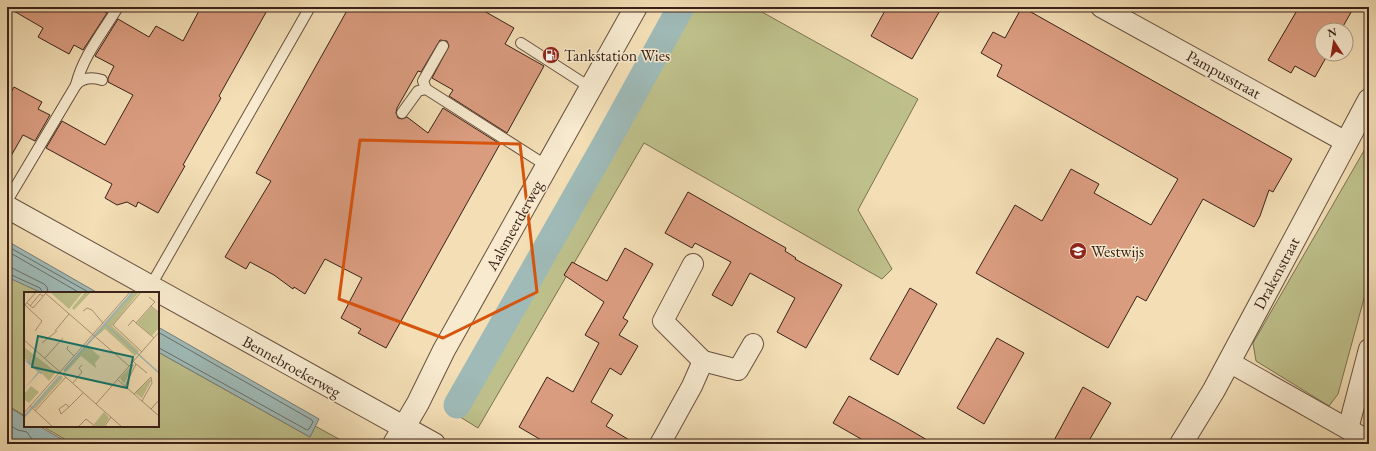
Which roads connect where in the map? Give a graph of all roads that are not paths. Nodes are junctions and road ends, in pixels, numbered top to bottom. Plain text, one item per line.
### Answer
1 (118, 7) edge
2 (310, 7) edge
3 (636, 7) edge
4 (1101, 7) edge
5 (521, 43) dead end
6 (442, 46) dead end
7 (102, 80) dead end
8 (76, 85) junction
9 (591, 88) junction
10 (426, 89) junction
11 (1369, 100) edge
12 (402, 113) dead end
13 (1346, 142) junction
14 (547, 166) junction
15 (7, 201) edge
16 (7, 207) edge
17 (693, 264) dead end
18 (150, 287) junction
19 (158, 292) edge
20 (159, 292) edge
21 (753, 344) dead end
22 (1369, 349) edge
23 (703, 361) junction
24 (1229, 362) junction
25 (1348, 429) junction
26 (399, 436) edge
27 (1369, 441) edge
28 (434, 444) edge
29 (660, 444) edge
30 (1181, 444) edge

1 - 8 lane
2 - 18 lane
3 - 9 street, Aalsmeerderweg
4 - 13 street, Pampusstraat
5 - 9 lane
6 - 10 lane
7 - 8 lane
8 - 15 lane
9 - 14 street, Aalsmeerderweg
10 - 12 lane
10 - 14 lane
11 - 13 street, Drakenstraat
13 - 24 street, Drakenstraat
14 - 26 street, Aalsmeerderweg
16 - 18 street, Bennebroekerweg
17 - 23 street
18 - 19 street, Bennebroekerweg
20 - 26 street, Bennebroekerweg
21 - 23 street
22 - 25 street
23 - 29 street
24 - 25 street
24 - 30 street, Drakenstraat
25 - 27 street
26 - 28 street, Bennebroekerweg

